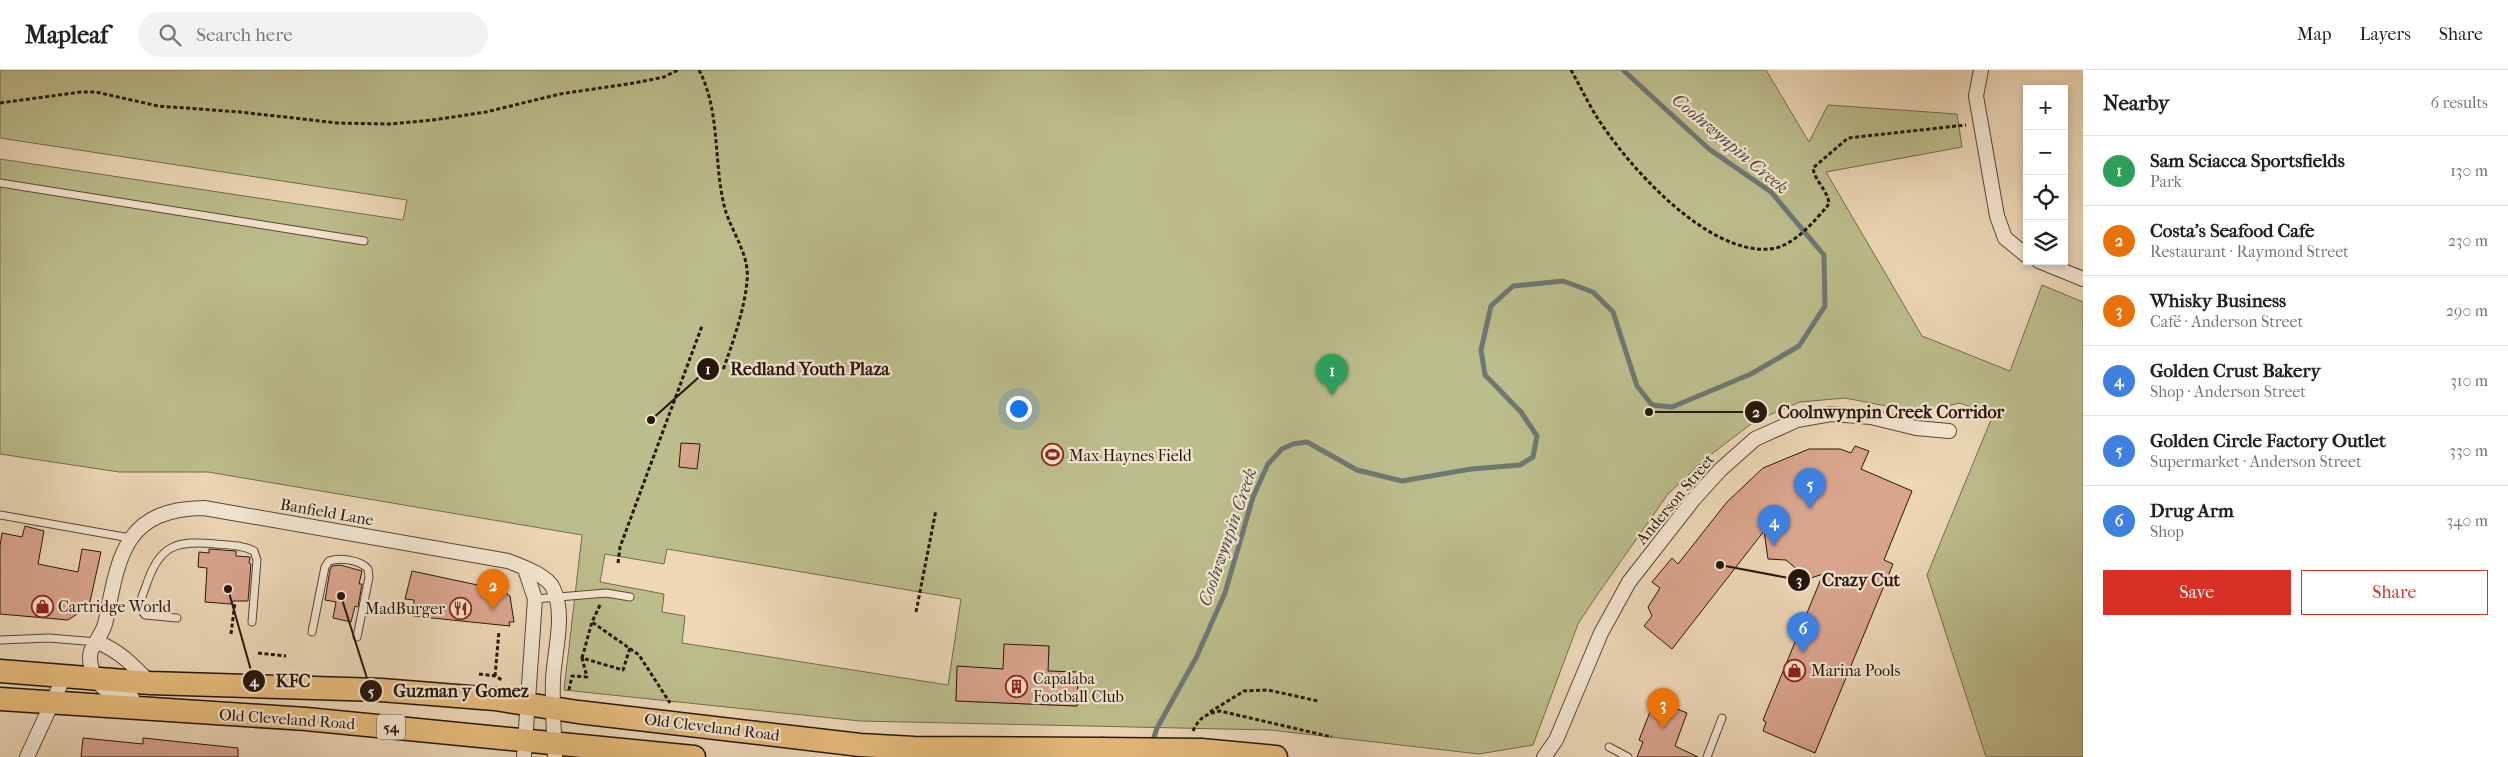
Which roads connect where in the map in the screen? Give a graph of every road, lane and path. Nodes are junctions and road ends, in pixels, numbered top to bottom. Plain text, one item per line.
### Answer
1 (678, 70) edge
2 (699, 70) edge
3 (1570, 70) edge
4 (1981, 70) edge
5 (0, 103) edge
6 (1981, 123) junction
7 (0, 184) edge
8 (364, 241) dead end
9 (2023, 253) edge
10 (2048, 265) edge
11 (2083, 280) edge
12 (702, 326) dead end
13 (723, 370) dead end
14 (1949, 431) dead end
15 (936, 510) dead end
16 (0, 515) edge
17 (130, 538) junction
18 (618, 564) dead end
19 (526, 569) junction
20 (606, 593) junction
21 (630, 597) dead end
22 (556, 598) junction
23 (535, 599) junction
24 (235, 602) dead end
25 (916, 612) dead end
26 (177, 618) dead end
27 (252, 622) dead end
28 (592, 622) junction
29 (499, 631) dead end
30 (312, 632) dead end
31 (231, 634) dead end
32 (357, 637) dead end
33 (0, 640) edge
34 (97, 642) junction
35 (630, 648) junction
36 (258, 653) dead end
37 (286, 656) dead end
38 (582, 658) junction
39 (0, 671) edge
40 (496, 676) dead end
41 (64, 677) junction
42 (96, 680) junction
43 (150, 683) junction
44 (569, 690) dead end
45 (0, 699) edge
46 (1318, 701) dead end
47 (527, 703) junction
48 (51, 704) junction
49 (672, 706) dead end
50 (553, 708) junction
51 (1208, 713) junction
52 (257, 716) junction
53 (1722, 718) dead end
54 (1332, 737) dead end
55 (1556, 740) junction
56 (1195, 745) junction
57 (1609, 747) dead end
58 (524, 748) edge
59 (554, 750) edge
60 (628, 754) edge
61 (27, 757) edge
62 (694, 757) edge
63 (1276, 757) edge
64 (1544, 757) edge
65 (1556, 757) edge
66 (1628, 757) edge
67 (1707, 757) edge

1 - 5 path
2 - 13 path
3 - 6 path
4 - 6 street
6 - 9 street
7 - 8 lane
10 - 11 street
12 - 18 path
14 - 55 street, Anderson Street
15 - 25 path
16 - 17 lane
17 - 19 street, Banfield Lane
17 - 34 street, Banfield Lane
19 - 22 street, Banfield Lane
19 - 23 street
20 - 21 lane
20 - 22 lane
20 - 28 path
22 - 23 lane
22 - 50 street
23 - 47 street
24 - 31 path
26 - 27 lane
28 - 35 path
28 - 38 path
29 - 40 path
30 - 32 lane
33 - 34 lane
34 - 42 street, Banfield Lane
34 - 43 street
35 - 38 path
35 - 49 path
36 - 37 path
38 - 44 path
39 - 41 main road, Old Cleveland Road / 54
41 - 42 main road, Old Cleveland Road / 54
41 - 48 street
42 - 43 main road, Old Cleveland Road / 54
42 - 52 street
43 - 47 main road, Old Cleveland Road / 54
45 - 48 main road, Old Cleveland Road / 54
46 - 51 path
47 - 50 main road, Old Cleveland Road / 54
47 - 58 street
48 - 52 main road, Old Cleveland Road / 54
48 - 61 street
50 - 56 main road, Old Cleveland Road / 54, bridge
50 - 59 street
51 - 54 path
51 - 56 path
52 - 58 main road, Old Cleveland Road / 54
53 - 67 lane
55 - 64 street
55 - 65 street
56 - 63 main road, Old Cleveland Road / 54
57 - 66 lane
58 - 59 main road, Old Cleveland Road / 54
59 - 60 main road, Old Cleveland Road / 54
60 - 62 main road, Old Cleveland Road / 54

